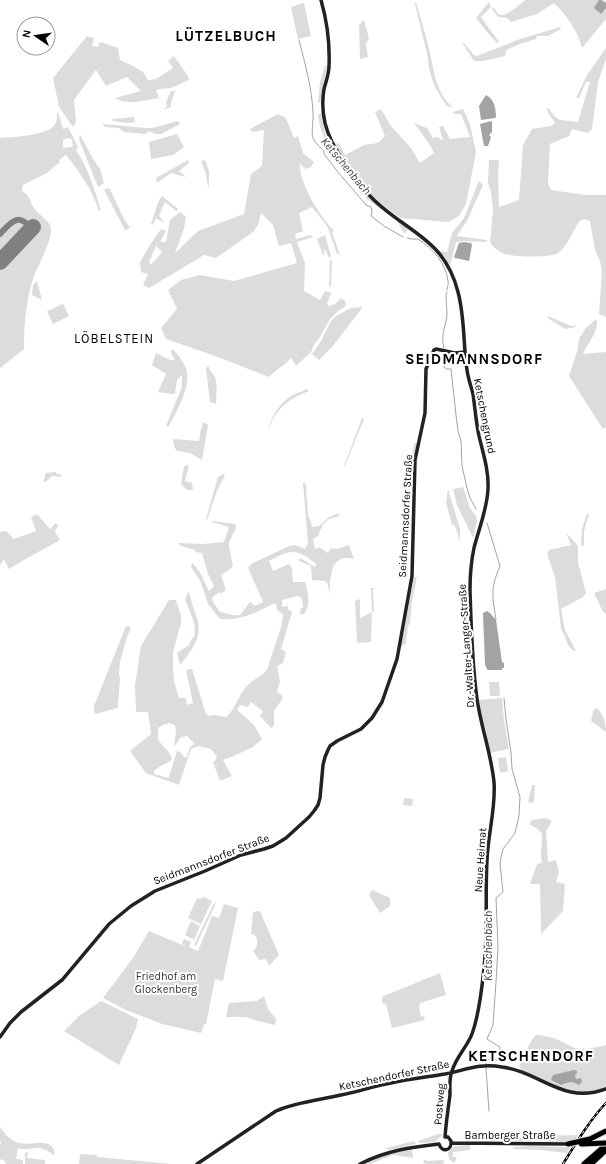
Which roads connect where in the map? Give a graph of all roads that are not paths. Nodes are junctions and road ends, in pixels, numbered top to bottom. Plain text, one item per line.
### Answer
1 (320, 0) edge
2 (465, 352) junction
3 (486, 506) joint
4 (494, 810) joint
5 (0, 1037) edge
6 (455, 1065) junction
7 (459, 1070) junction
8 (451, 1072) junction
9 (606, 1089) edge
10 (606, 1131) edge
11 (445, 1137) junction
12 (452, 1143) junction
13 (439, 1144) junction
14 (568, 1144) junction
15 (606, 1144) edge
16 (606, 1150) edge
17 (197, 1164) edge
18 (360, 1164) edge
19 (584, 1164) edge
20 (591, 1164) edge

1 - 2 street, Ketschengrund
2 - 3 street, Ketschengrund
2 - 5 street, Seidmannsdorfer Straße
3 - 4 street, Dr.-Walter-Langer-Straße
4 - 6 street, Neue Heimat
6 - 7 street
6 - 8 street, Neue Heimat
7 - 8 street, Ketschendorfer Straße
7 - 9 street, Ketschendorfer Straße
8 - 11 street, Postweg
8 - 17 street, Ketschendorfer Straße
10 - 14 highway, bridge
11 - 12 street, Bamberger Straße
11 - 13 street
12 - 13 street, Bamberger Straße
12 - 14 street, Bamberger Straße
13 - 18 street, Bamberger Straße
14 - 15 highway, bridge
15 - 19 highway
16 - 20 highway

